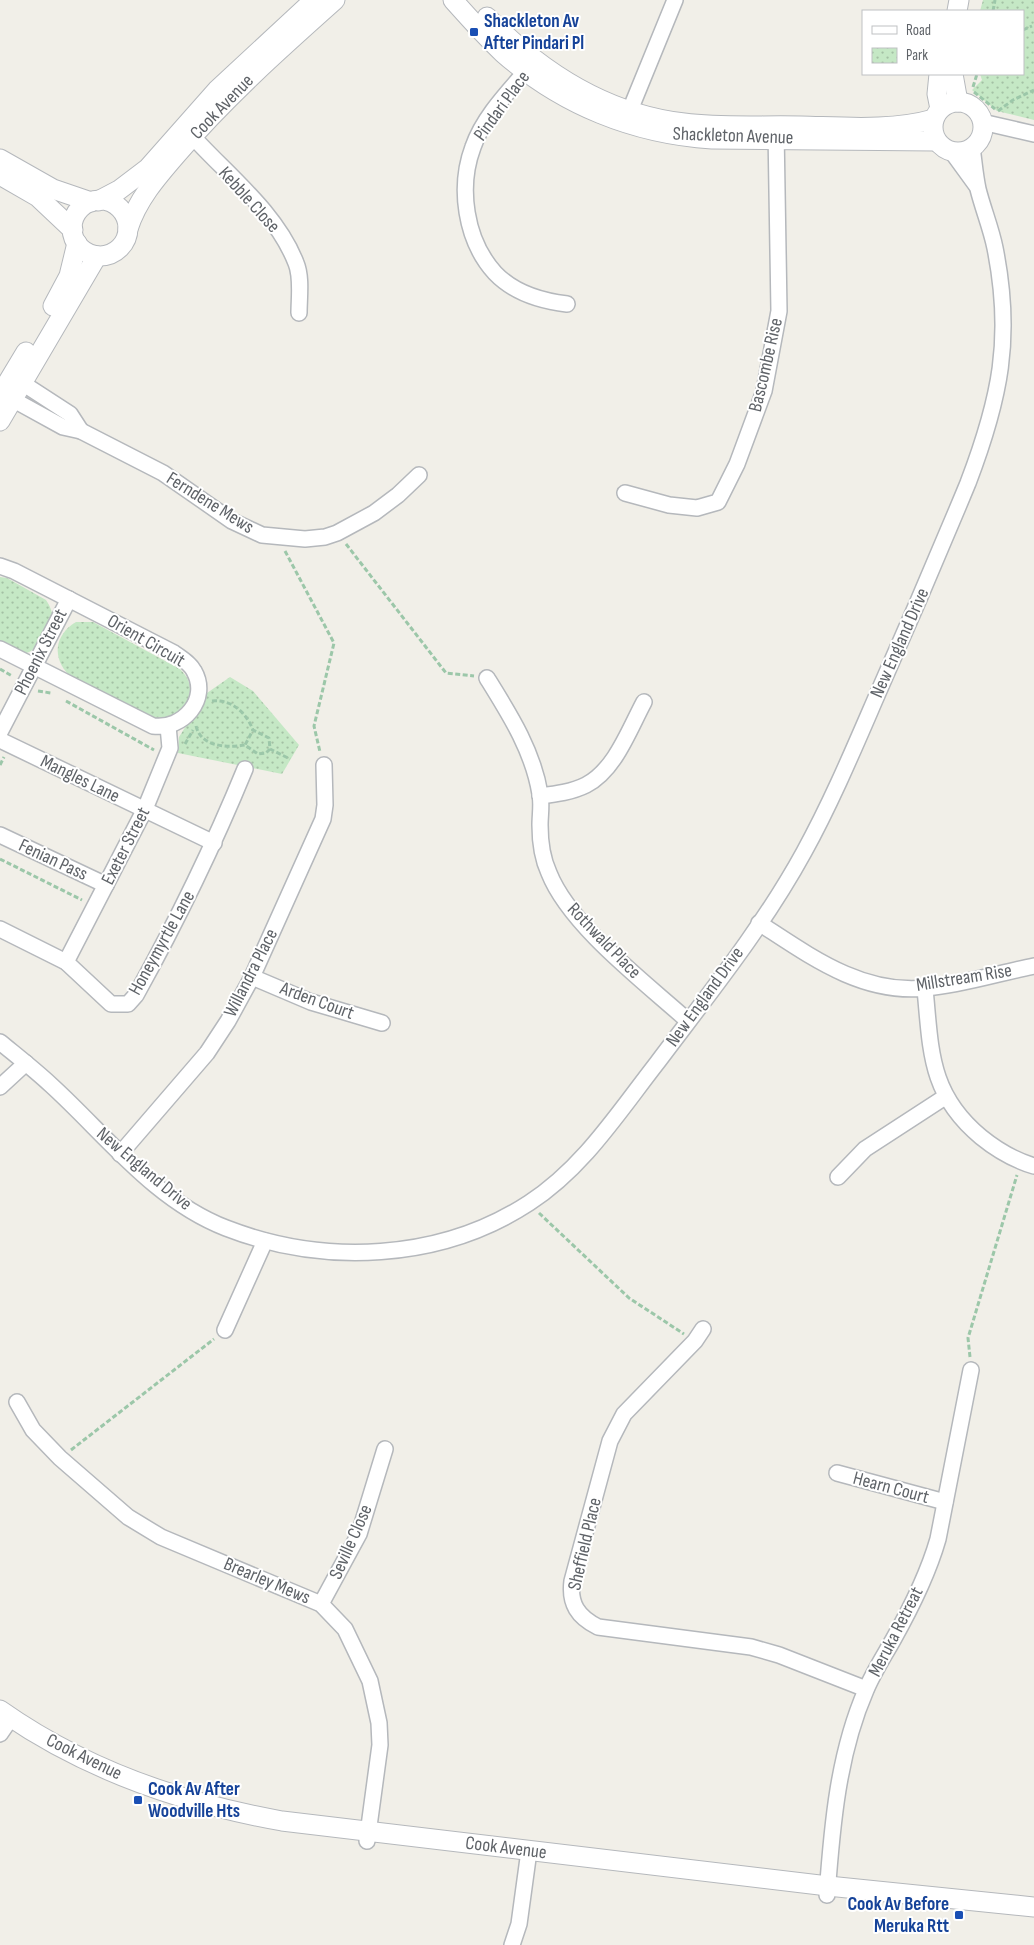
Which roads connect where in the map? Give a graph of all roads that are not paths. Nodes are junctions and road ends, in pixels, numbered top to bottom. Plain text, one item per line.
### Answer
1 (314, 0) edge
2 (334, 0) edge
3 (453, 0) edge
4 (470, 0) edge
5 (675, 0) edge
6 (530, 67) junction
7 (939, 75) edge
8 (953, 75) edge
9 (958, 102) junction
10 (937, 114) junction
11 (627, 117) junction
12 (987, 131) junction
13 (187, 132) junction
14 (776, 132) junction
15 (1034, 134) edge
16 (936, 141) junction
17 (952, 152) junction
18 (0, 159) edge
19 (0, 175) edge
20 (978, 188) junction
21 (94, 202) junction
22 (128, 229) junction
23 (75, 237) junction
24 (97, 256) junction
25 (568, 304) dead end
26 (299, 313) dead end
27 (17, 379) junction
28 (3, 405) edge
29 (82, 431) junction
30 (419, 475) dead end
31 (625, 493) dead end
32 (0, 566) edge
33 (69, 599) junction
34 (0, 649) edge
35 (34, 667) junction
36 (487, 678) road end
37 (644, 702) dead end
38 (168, 726) junction
39 (0, 732) edge
40 (5, 742) edge
41 (324, 765) road end
42 (245, 769) dead end
43 (540, 796) junction
44 (145, 809) junction
45 (0, 835) edge
46 (214, 843) junction
47 (106, 885) junction
48 (759, 923) junction
49 (0, 930) edge
50 (66, 962) junction
51 (1034, 966) edge
52 (252, 977) junction
53 (925, 988) junction
54 (688, 1021) junction
55 (382, 1023) dead end
56 (0, 1042) edge
57 (26, 1063) junction
58 (0, 1087) edge
59 (945, 1097) junction
60 (120, 1154) junction
61 (1028, 1164) edge
62 (838, 1177) dead end
63 (265, 1241) junction
64 (225, 1330) road end
65 (699, 1335) road end
66 (971, 1370) road end
67 (17, 1402) dead end
68 (385, 1449) dead end
69 (837, 1473) dead end
70 (945, 1502) junction
71 (321, 1604) junction
72 (866, 1689) junction
73 (3, 1722) edge
74 (368, 1837) junction
75 (528, 1856) junction
76 (828, 1890) junction
77 (1034, 1907) edge
78 (1034, 1917) edge
79 (512, 1945) edge

1 - 13 street, Cook Avenue
2 - 13 street, Cook Avenue
3 - 6 street, Shackleton Avenue
4 - 6 street, Shackleton Avenue
5 - 11 street
6 - 11 street, Shackleton Avenue
6 - 25 street, Pindari Place
7 - 10 street
8 - 9 street
9 - 10 street
9 - 12 street
10 - 14 street, Shackleton Avenue
10 - 16 street
11 - 14 street, Shackleton Avenue
12 - 15 street
12 - 17 street
12 - 20 street, New England Drive
13 - 21 street, Cook Avenue
13 - 22 street, Cook Avenue
13 - 26 street, Kebble Close
14 - 16 street, Shackleton Avenue
14 - 31 street, Bascombe Rise
16 - 17 street
17 - 20 street, New England Drive
18 - 21 street
19 - 23 street
20 - 48 street, New England Drive
21 - 22 street
21 - 23 street
22 - 24 street
23 - 24 street
23 - 27 street
24 - 27 street
27 - 28 street
27 - 29 street, Ferndene Mews
28 - 29 street, Ferndene Mews
29 - 30 street, Ferndene Mews
32 - 33 street, Orient Circuit
33 - 35 street, Phoenix Street
33 - 38 street, Orient Circuit
34 - 35 street
35 - 38 street
35 - 39 street, Phoenix Street
36 - 43 street, Rothwald Place
37 - 43 street
38 - 44 street, Exeter Street
40 - 44 street, Mangles Lane
41 - 52 street, Willandra Place
42 - 46 street, Honeymyrtle Lane
43 - 54 street, Rothwald Place
44 - 46 street, Mangles Lane
44 - 47 street, Exeter Street
45 - 47 street, Fenian Pass
46 - 50 street, Honeymyrtle Lane
47 - 50 street, Exeter Street
48 - 53 street, Millstream Rise
48 - 54 street, New England Drive
49 - 50 street, Honeymyrtle Lane
51 - 53 street, Millstream Rise
52 - 55 street, Arden Court
52 - 60 street, Willandra Place
53 - 59 street
54 - 63 street, New England Drive
56 - 57 street, New England Drive
57 - 58 street
57 - 60 street, New England Drive
59 - 61 street
59 - 62 street
60 - 63 street, New England Drive
63 - 64 street
65 - 72 street, Sheffield Place
66 - 70 street, Meruka Retreat
67 - 71 street, Brearley Mews
68 - 71 street, Seville Close
69 - 70 street, Hearn Court
70 - 72 street, Meruka Retreat
71 - 74 street, Brearley Mews
72 - 76 street, Meruka Retreat
73 - 74 street, Cook Avenue
74 - 75 street, Cook Avenue
75 - 76 street, Cook Avenue
75 - 79 street
76 - 77 street, Cook Avenue
76 - 78 street, Cook Avenue

